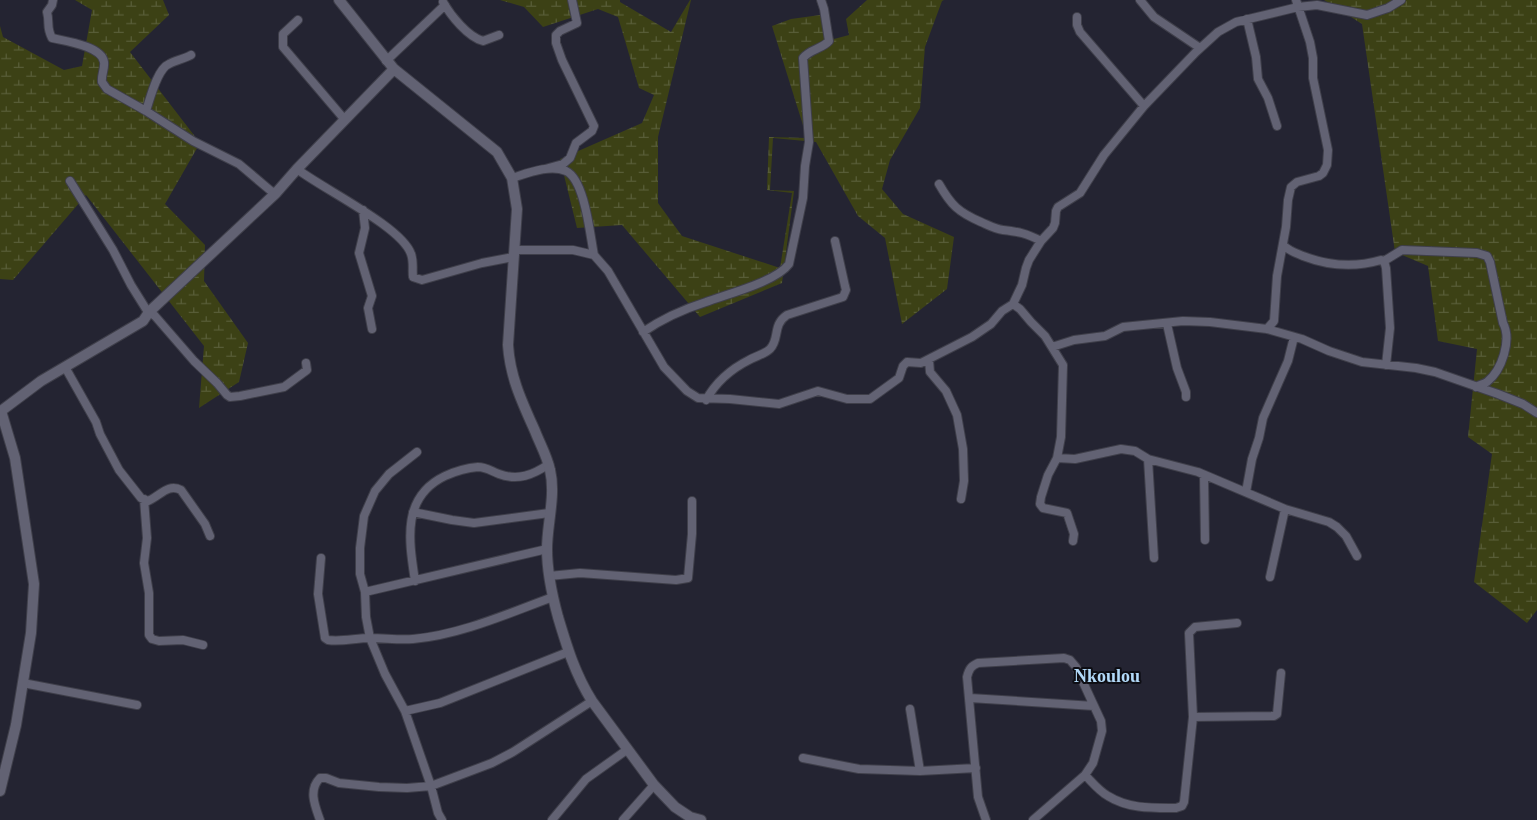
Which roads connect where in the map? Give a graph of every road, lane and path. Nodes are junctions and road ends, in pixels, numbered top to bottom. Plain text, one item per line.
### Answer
1 (53, 0) edge
2 (339, 0) edge
3 (572, 0) edge
4 (821, 0) edge
5 (1140, 0) edge
6 (1401, 0) edge
7 (444, 2) edge
8 (1297, 3) edge
9 (1078, 16) dead end
10 (1247, 19) junction
11 (298, 20) dead end
12 (499, 35) dead end
13 (1200, 48) junction
14 (191, 55) dead end
15 (386, 61) junction
16 (394, 69) junction
17 (1144, 106) junction
18 (146, 111) junction
19 (345, 120) junction
20 (1277, 126) dead end
21 (297, 169) junction
22 (545, 169) junction
23 (512, 178) junction
24 (70, 181) dead end
25 (939, 184) dead end
26 (276, 193) junction
27 (363, 210) junction
28 (1041, 240) junction
29 (834, 241) dead end
30 (1283, 245) junction
31 (513, 254) junction
32 (594, 255) junction
33 (1384, 262) junction
34 (1013, 304) junction
35 (149, 312) junction
36 (1167, 324) junction
37 (372, 329) dead end
38 (1267, 329) junction
39 (643, 332) junction
40 (1294, 337) junction
41 (1052, 347) junction
42 (929, 360) junction
43 (306, 363) dead end
44 (1386, 365) junction
45 (65, 367) junction
46 (1476, 387) junction
47 (1186, 397) dead end
48 (706, 400) junction
49 (0, 412) edge
50 (1537, 413) edge
51 (417, 452) dead end
52 (1057, 458) junction
53 (1148, 459) junction
54 (549, 464) junction
55 (1204, 475) junction
56 (1246, 492) junction
57 (144, 500) junction
58 (961, 500) dead end
59 (692, 501) dead end
60 (1285, 509) junction
61 (413, 512) junction
62 (550, 513) junction
63 (210, 536) dead end
64 (1074, 540) dead end
65 (1205, 540) dead end
66 (547, 549) junction
67 (1357, 556) dead end
68 (321, 558) dead end
69 (1154, 558) dead end
70 (549, 576) junction
71 (1270, 577) dead end
72 (415, 581) junction
73 (365, 592) junction
74 (553, 597) junction
75 (1237, 623) dead end
76 (370, 638) junction
77 (202, 645) dead end
78 (568, 652) junction
79 (1281, 673) dead end
80 (23, 683) junction
81 (970, 698) junction
82 (592, 701) junction
83 (137, 705) dead end
84 (1094, 706) junction
85 (910, 709) dead end
86 (405, 711) junction
87 (1193, 717) junction
88 (628, 749) junction
89 (803, 758) dead end
90 (976, 768) junction
91 (920, 771) junction
92 (1084, 775) junction
93 (654, 785) junction
94 (431, 786) junction
95 (0, 791) edge
96 (690, 818) edge
97 (320, 820) edge
98 (442, 820) edge
99 (552, 820) edge
100 (623, 820) edge
101 (702, 820) edge
102 (986, 820) edge
103 (1033, 820) edge

1 - 18 street
2 - 15 street
3 - 22 street
4 - 39 street
5 - 13 street
6 - 8 street
7 - 12 street
7 - 15 street
8 - 10 street
8 - 30 street
9 - 17 street
10 - 13 street
10 - 20 street
11 - 19 street
13 - 17 street
14 - 18 street
15 - 16 street
16 - 19 street
16 - 23 street
17 - 28 street
18 - 26 street
19 - 21 street
21 - 26 street
21 - 27 street
22 - 23 street
22 - 32 street
23 - 31 street
24 - 35 street
25 - 28 street
26 - 35 street
27 - 31 street
27 - 37 street
28 - 34 street
29 - 48 street
30 - 33 street
30 - 38 street
31 - 32 street
31 - 54 street
32 - 39 street
33 - 44 street
33 - 46 street
34 - 41 street
34 - 42 street
35 - 43 street
35 - 45 street
36 - 38 street
36 - 41 street
36 - 47 street
38 - 40 street
39 - 48 street
40 - 44 street
40 - 56 street
41 - 52 street
42 - 48 street
42 - 58 street
44 - 46 street
45 - 49 street
45 - 57 street
46 - 50 street
49 - 80 street
51 - 73 street
52 - 53 street
52 - 64 street
53 - 55 street
53 - 69 street
54 - 61 street
54 - 62 street
55 - 56 street
55 - 65 street
56 - 60 street
57 - 63 street
57 - 77 street
59 - 70 street
60 - 67 street
60 - 71 street
61 - 62 street
61 - 72 street
62 - 66 street
66 - 70 street
66 - 72 street
68 - 76 street
70 - 74 street
72 - 73 street
73 - 76 street
74 - 76 street
74 - 78 street
75 - 87 street
76 - 86 street
78 - 82 street
78 - 86 street
79 - 87 street
80 - 83 street
80 - 95 street
81 - 84 street
81 - 84 street
81 - 90 street
82 - 88 street
82 - 94 street
84 - 92 street
85 - 91 street
86 - 94 street
87 - 92 street
88 - 93 street
88 - 99 street
89 - 91 street
90 - 91 street
90 - 102 street
92 - 103 street
93 - 96 street
93 - 100 street
94 - 97 street
94 - 98 street
96 - 101 street

